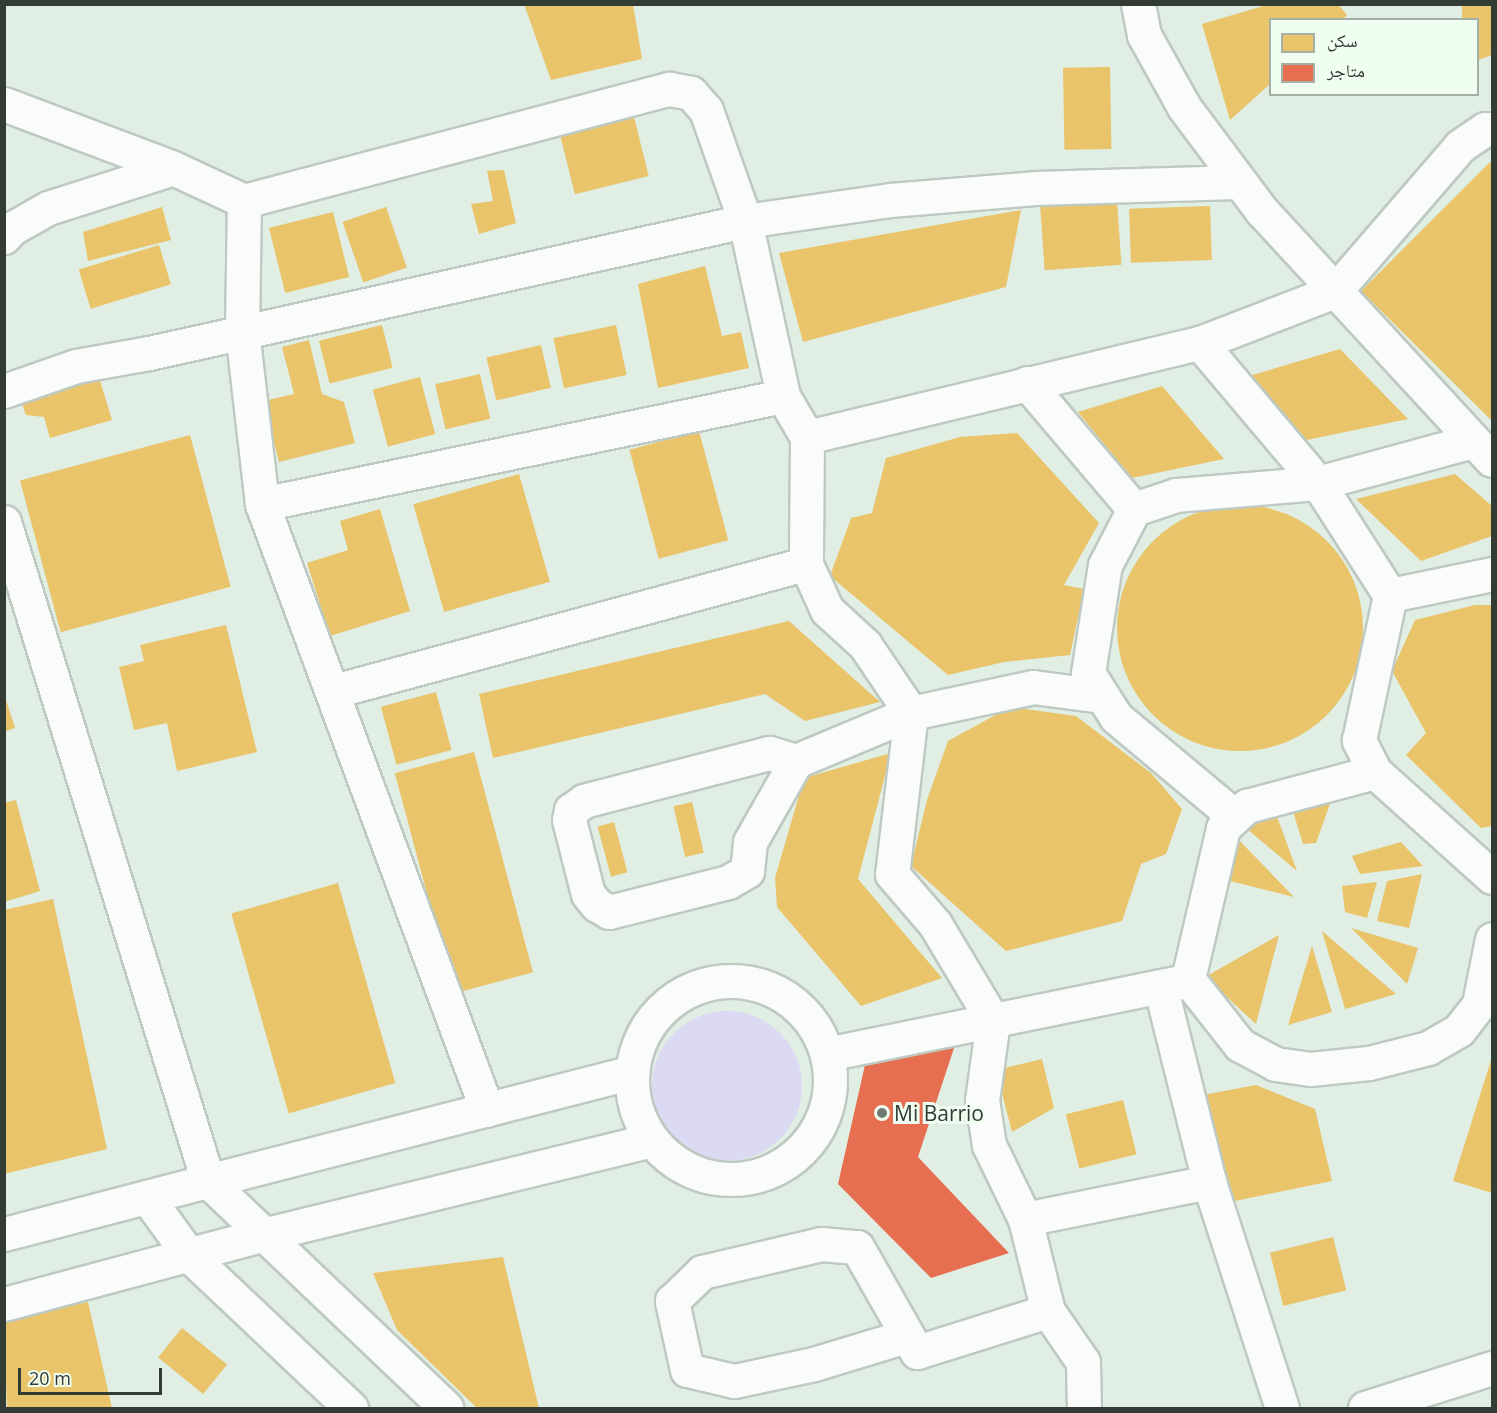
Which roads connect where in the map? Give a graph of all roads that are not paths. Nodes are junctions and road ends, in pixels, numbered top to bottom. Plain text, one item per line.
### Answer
1 (1138, 4) edge
2 (4, 104) edge
3 (1492, 129) edge
4 (174, 168) junction
5 (1240, 182) junction
6 (244, 201) junction
7 (745, 221) junction
8 (4, 237) edge
9 (1335, 291) junction
10 (242, 331) junction
11 (1200, 343) junction
12 (1027, 383) junction
13 (4, 391) edge
14 (783, 396) junction
15 (807, 437) junction
16 (1483, 450) edge
17 (1318, 483) junction
18 (262, 504) junction
19 (1134, 509) junction
20 (4, 522) edge
21 (806, 564) junction
22 (1492, 574) edge
23 (1390, 595) junction
24 (334, 691) junction
25 (1101, 696) junction
26 (911, 713) junction
27 (796, 761) junction
28 (1375, 772) junction
29 (1233, 815) junction
30 (1492, 877) edge
31 (1492, 939) edge
32 (1175, 984) junction
33 (993, 1021) junction
34 (827, 1053) junction
35 (632, 1072) junction
36 (487, 1110) junction
37 (651, 1140) junction
38 (208, 1181) junction
39 (1209, 1182) junction
40 (147, 1197) junction
41 (1025, 1219) junction
42 (4, 1234) edge
43 (262, 1234) junction
44 (189, 1255) junction
45 (4, 1304) edge
46 (1048, 1311) junction
47 (906, 1336) junction
48 (1492, 1368) edge
49 (351, 1408) edge
50 (446, 1408) edge
51 (1084, 1408) edge
52 (1282, 1408) edge
53 (1365, 1408) edge

1 - 5 street
2 - 4 street
3 - 9 street
4 - 6 street
4 - 8 street
5 - 7 street
5 - 9 street
6 - 7 street
6 - 10 street
7 - 10 street
7 - 14 street
9 - 11 street
9 - 16 street
10 - 13 street
10 - 18 street
11 - 12 street
11 - 17 street
12 - 15 street
12 - 19 street
14 - 15 street
14 - 18 street
15 - 21 street
16 - 17 street
17 - 19 street
17 - 23 street
18 - 24 street
19 - 25 street
20 - 38 street
21 - 24 street
21 - 26 street
22 - 23 street
23 - 28 street
24 - 36 street
25 - 26 street
25 - 29 street
26 - 27 street
26 - 33 street
27 - 27 street
28 - 29 street
28 - 30 street
29 - 32 street
31 - 32 street
32 - 33 street
32 - 39 street
33 - 34 street
33 - 41 street
34 - 35 street
34 - 37 street
35 - 36 street
35 - 37 street
36 - 38 street
37 - 43 street
38 - 40 street
38 - 43 street
39 - 41 street
39 - 52 street
40 - 42 street
40 - 44 street
41 - 46 street
43 - 44 street
43 - 50 street
44 - 45 street
44 - 49 street
46 - 47 street
46 - 51 street
47 - 47 street
48 - 53 street

